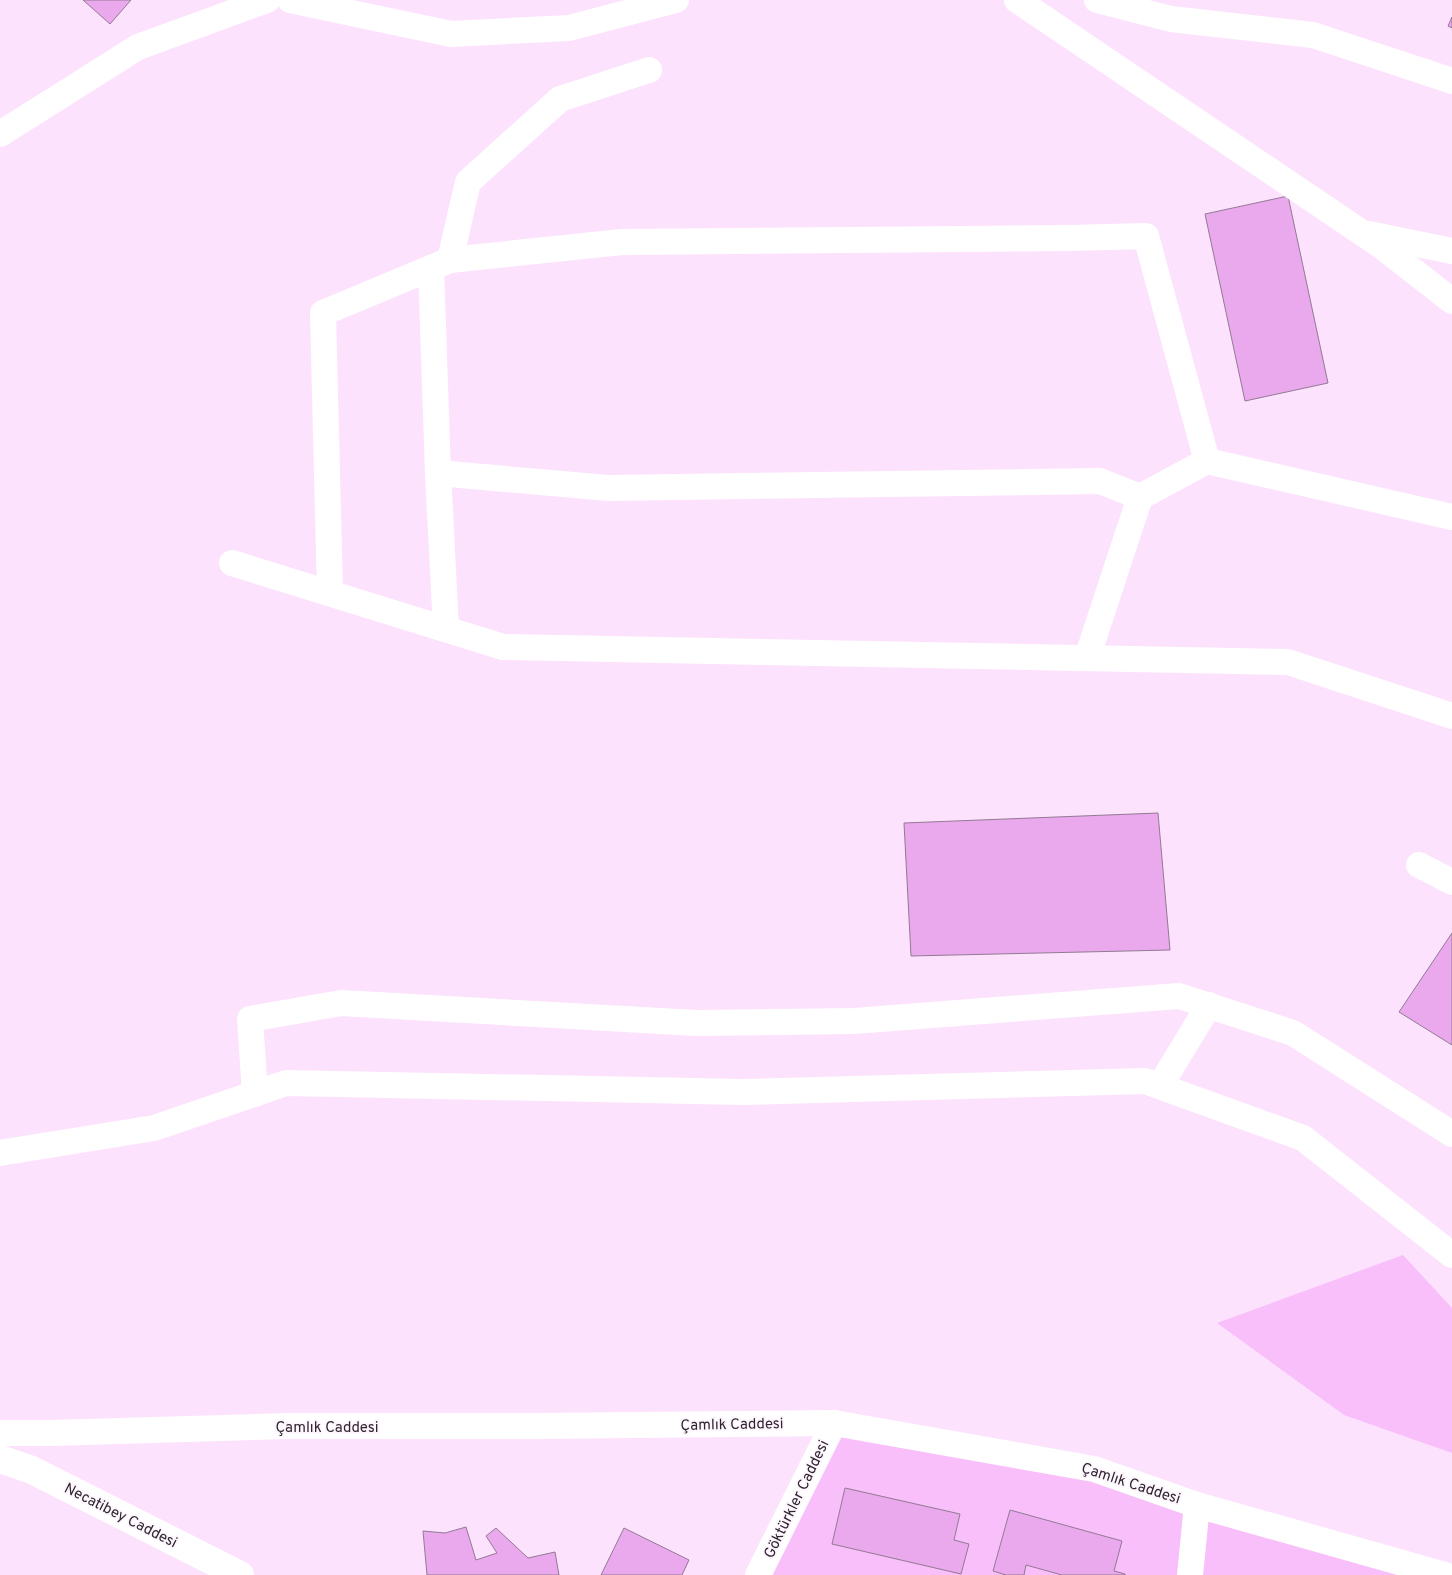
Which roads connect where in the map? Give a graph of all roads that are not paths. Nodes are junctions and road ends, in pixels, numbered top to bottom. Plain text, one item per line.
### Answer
1 (267, 0) edge
2 (290, 0) edge
3 (676, 0) edge
4 (1017, 0) edge
5 (1097, 0) edge
6 (649, 70) dead end
7 (1452, 81) edge
8 (0, 134) edge
9 (1361, 232) junction
10 (1452, 251) edge
11 (441, 264) junction
12 (1452, 301) edge
13 (1207, 461) junction
14 (438, 473) junction
15 (1140, 497) junction
16 (1452, 517) edge
17 (232, 563) dead end
18 (330, 593) junction
19 (446, 629) junction
20 (1087, 658) junction
21 (1452, 716) edge
22 (1419, 865) dead end
23 (1452, 882) edge
24 (1209, 1005) junction
25 (1160, 1086) junction
26 (255, 1094) junction
27 (1452, 1134) edge
28 (0, 1154) edge
29 (1452, 1255) edge
30 (834, 1423) junction
31 (0, 1433) edge
32 (0, 1459) edge
33 (1196, 1505) junction
34 (240, 1575) edge
35 (758, 1575) edge
36 (1190, 1575) edge
37 (1445, 1575) edge

1 - 8 street
2 - 3 street
4 - 9 street
5 - 7 street
6 - 11 street
9 - 10 street
9 - 12 street
11 - 13 street
11 - 14 street
11 - 18 street
13 - 15 street
13 - 16 street
14 - 15 street
14 - 19 street
15 - 20 street
17 - 18 street
18 - 19 street
19 - 20 street
20 - 21 street
22 - 23 street
24 - 25 street
24 - 26 street
24 - 27 street
25 - 26 street
25 - 29 street
26 - 28 street
30 - 31 street, Çamlık Caddesi
30 - 33 street, Çamlık Caddesi
30 - 35 street, Göktürkler Caddesi
32 - 34 street, Necatibey Caddesi
33 - 36 street
33 - 37 street, Çamlık Caddesi

